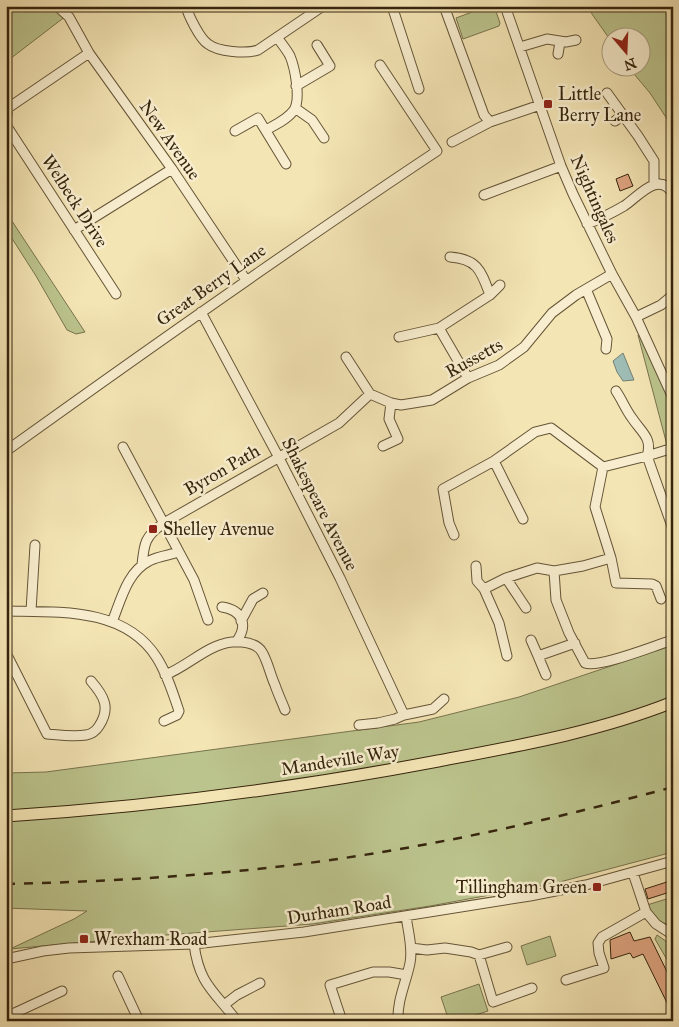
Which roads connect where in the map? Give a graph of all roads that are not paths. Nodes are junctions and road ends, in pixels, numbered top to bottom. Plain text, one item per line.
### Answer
1 (57, 6) edge
2 (186, 6) edge
3 (323, 6) edge
4 (392, 6) edge
5 (444, 6) edge
6 (505, 6) edge
7 (277, 37) junction
8 (576, 40) dead end
9 (560, 42) junction
10 (317, 45) dead end
11 (520, 47) junction
12 (89, 53) junction
13 (558, 54) dead end
14 (380, 65) dead end
15 (296, 86) junction
16 (419, 89) dead end
17 (607, 93) dead end
18 (540, 105) junction
19 (295, 108) junction
20 (623, 115) junction
21 (6, 120) edge
22 (615, 121) dead end
23 (490, 122) junction
24 (6, 125) edge
25 (266, 130) junction
26 (236, 131) dead end
27 (324, 138) dead end
28 (452, 142) dead end
29 (286, 164) dead end
30 (561, 166) junction
31 (172, 169) junction
32 (654, 184) junction
33 (673, 194) edge
34 (484, 195) dead end
35 (587, 224) junction
36 (74, 230) junction
37 (450, 257) dead end
38 (612, 274) junction
39 (246, 280) junction
40 (500, 285) dead end
41 (586, 289) junction
42 (116, 294) dead end
43 (490, 295) junction
44 (673, 295) edge
45 (201, 312) junction
46 (636, 317) junction
47 (439, 328) junction
48 (399, 337) dead end
49 (606, 348) dead end
50 (346, 357) dead end
51 (468, 378) junction
52 (669, 381) edge
53 (616, 391) dead end
54 (370, 394) junction
55 (673, 398) edge
56 (391, 403) junction
57 (383, 446) dead end
58 (123, 447) dead end
59 (673, 448) edge
60 (6, 451) edge
61 (278, 456) junction
62 (646, 456) junction
63 (494, 461) junction
64 (603, 467) junction
65 (523, 519) dead end
66 (164, 523) junction
67 (673, 529) edge
68 (454, 534) dead end
69 (35, 545) dead end
70 (179, 552) junction
71 (611, 558) junction
72 (142, 565) junction
73 (476, 566) dead end
74 (554, 570) junction
75 (506, 578) junction
76 (484, 589) junction
77 (263, 593) dead end
78 (661, 599) dead end
79 (222, 607) dead end
80 (526, 608) dead end
81 (6, 611) edge
82 (31, 612) junction
83 (208, 620) dead end
84 (241, 621) junction
85 (112, 622) junction
86 (531, 640) dead end
87 (670, 641) dead end
88 (236, 642) junction
89 (575, 642) junction
90 (6, 653) edge
91 (507, 656) dead end
92 (538, 656) junction
93 (165, 675) junction
94 (546, 675) dead end
95 (91, 681) dead end
96 (444, 699) dead end
97 (673, 702) edge
98 (286, 710) dead end
99 (404, 714) junction
100 (164, 721) dead end
101 (359, 725) dead end
102 (6, 816) edge
103 (673, 861) edge
104 (633, 873) junction
105 (646, 912) junction
106 (406, 916) junction
107 (672, 933) edge
108 (194, 944) junction
109 (506, 947) dead end
110 (410, 948) junction
111 (479, 956) junction
112 (6, 959) edge
113 (407, 975) junction
114 (118, 976) dead end
115 (566, 980) dead end
116 (260, 983) dead end
117 (532, 988) dead end
118 (62, 991) dead end
119 (224, 1005) junction
120 (6, 1017) edge
121 (139, 1021) edge
122 (237, 1021) edge
123 (342, 1021) edge
124 (398, 1021) edge

1 - 12 street, New Avenue
2 - 7 street
3 - 7 street
4 - 16 street
5 - 23 street
6 - 11 street, Nightingales
7 - 15 street
8 - 9 street
9 - 11 street
9 - 13 street
10 - 15 street
11 - 18 street, Nightingales
12 - 21 street
12 - 31 street, New Avenue
14 - 39 street, Great Berry Lane
15 - 19 street
17 - 20 street
18 - 23 street
18 - 30 street, Nightingales
19 - 25 street
19 - 27 street
20 - 22 street
20 - 32 street
23 - 28 street
24 - 36 street, Welbeck Drive
25 - 26 street
25 - 29 street
30 - 34 street
30 - 35 street, Nightingales
31 - 36 street
31 - 39 street, New Avenue
32 - 33 street
32 - 35 street
35 - 38 street, Nightingales
36 - 42 street, Welbeck Drive
37 - 43 street
38 - 41 street, Russetts
38 - 46 street, Nightingales
39 - 45 street, Great Berry Lane
40 - 43 street
41 - 49 street
41 - 51 street, Russetts
43 - 47 street
44 - 46 street
45 - 60 street, Great Berry Lane
45 - 61 street, Shakespeare Avenue
46 - 52 street, Nightingales
47 - 48 street
47 - 51 street
50 - 54 street
51 - 56 street, Russetts
52 - 55 street, Nightingales
53 - 62 street
54 - 56 street, Russetts
54 - 61 street, Byron Path
56 - 57 street
58 - 66 street
59 - 62 street
61 - 66 street, Byron Path
61 - 99 street, Shakespeare Avenue
62 - 64 street
62 - 67 street
63 - 64 street
63 - 65 street
63 - 68 street
64 - 71 street
66 - 70 street
66 - 72 street, Byron Path
69 - 82 street
70 - 72 street
70 - 83 street
71 - 74 street
71 - 78 street
72 - 85 street
73 - 76 street
74 - 75 street
74 - 89 street
75 - 76 street
75 - 80 street
76 - 91 street
77 - 84 street
79 - 84 street
81 - 82 street
82 - 85 street
84 - 88 street
85 - 93 street
86 - 92 street
87 - 89 street
88 - 93 street
88 - 98 street
89 - 92 street
90 - 95 street
92 - 94 street
93 - 100 street
96 - 99 street
97 - 102 main road, Mandeville Way
99 - 101 street
103 - 104 street, Durham Road
104 - 105 street
104 - 106 street, Durham Road
105 - 107 street
105 - 115 street
106 - 108 street, Durham Road
106 - 110 street
108 - 112 street, Durham Road
108 - 119 street
109 - 111 street
110 - 111 street
110 - 113 street
111 - 117 street
113 - 123 street
113 - 124 street
114 - 121 street
116 - 119 street
118 - 120 street
119 - 122 street

